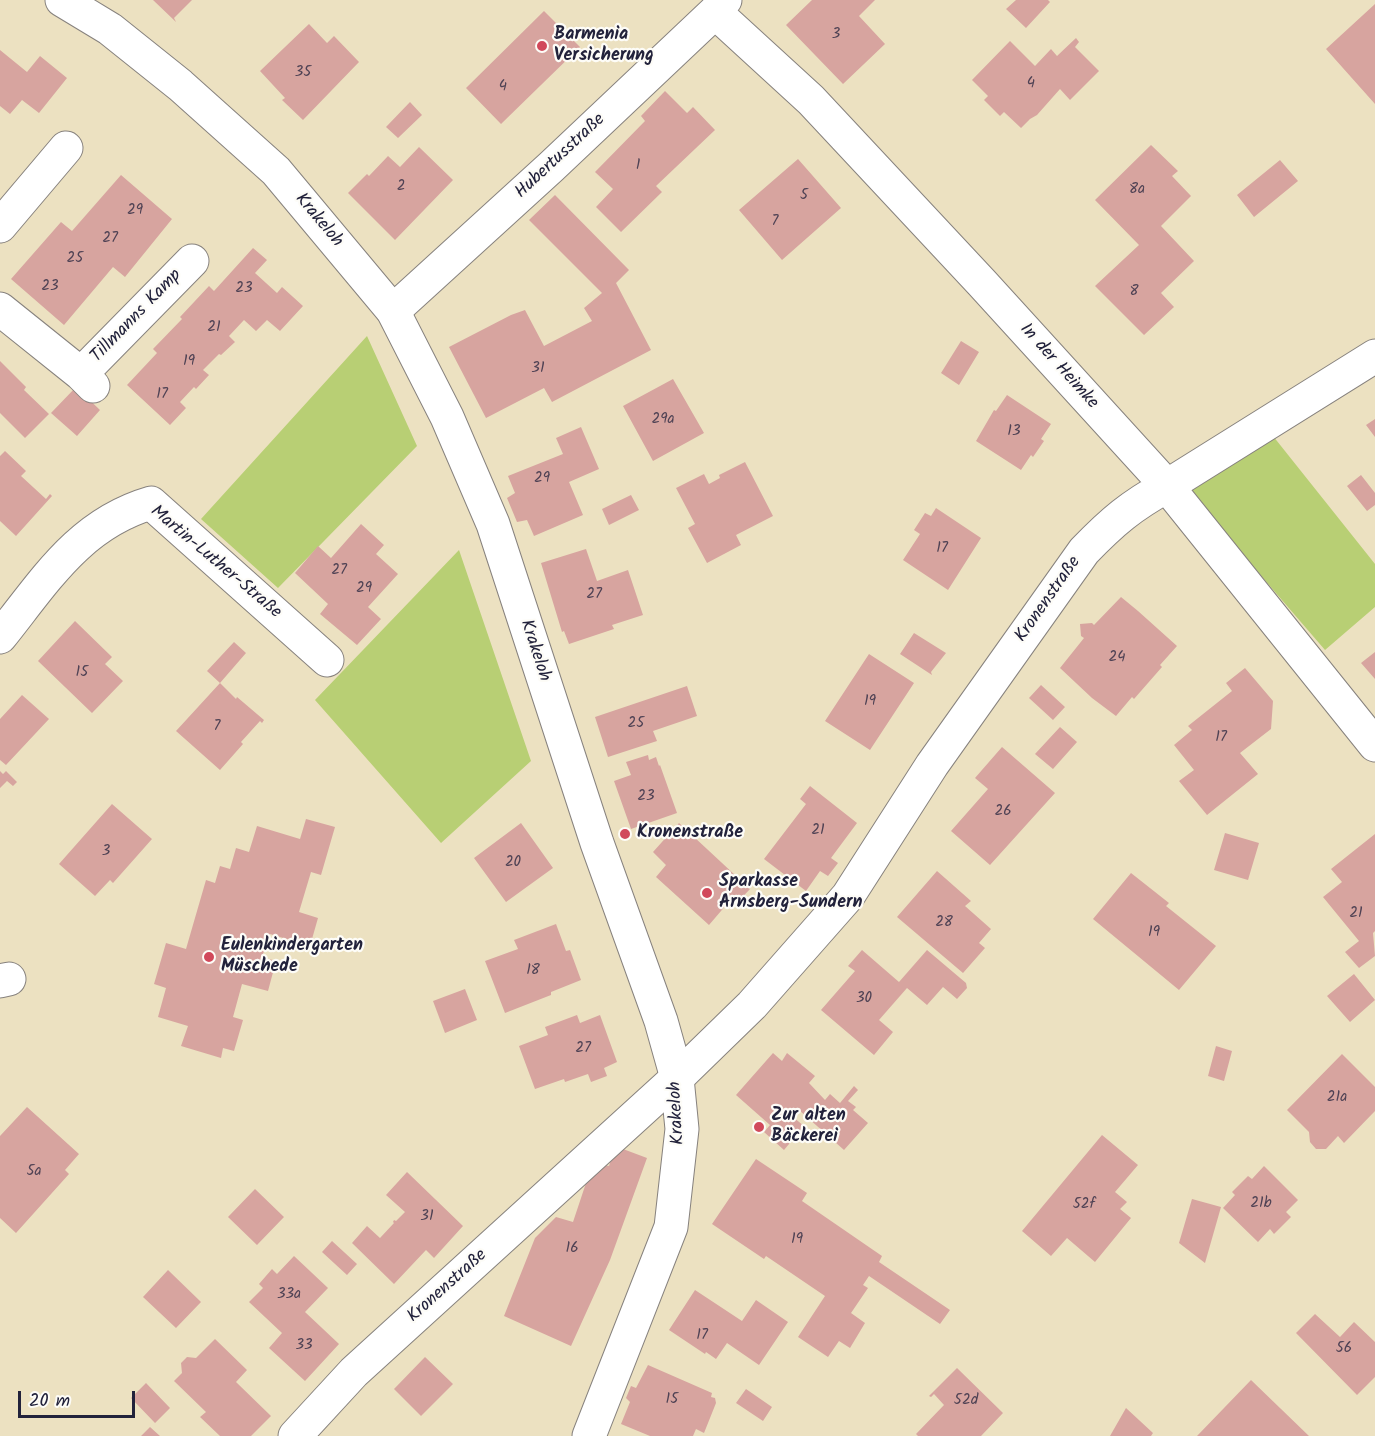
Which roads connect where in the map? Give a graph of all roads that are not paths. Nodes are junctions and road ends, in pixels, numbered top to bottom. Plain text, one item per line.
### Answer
1 (63, 0) edge
2 (720, 6) edge
3 (66, 148) dead end
4 (0, 226) edge
5 (192, 261) dead end
6 (0, 309) edge
7 (393, 311) junction
8 (1375, 356) edge
9 (1167, 486) junction
10 (0, 637) edge
11 (327, 660) dead end
12 (1375, 745) edge
13 (677, 1078) junction
14 (295, 1436) edge
15 (589, 1436) edge

1 - 7 street, Krakeloh
2 - 7 street, Hubertusstraße
2 - 9 street, In der Heimke
3 - 4 street
5 - 6 street, Tillmanns Kamp
7 - 13 street, Krakeloh
8 - 9 street, Kronenstraße
9 - 12 street, In der Heimke
9 - 13 street, Kronenstraße
10 - 11 street, Martin-Luther-Straße
13 - 14 street, Kronenstraße
13 - 15 street, Krakeloh

